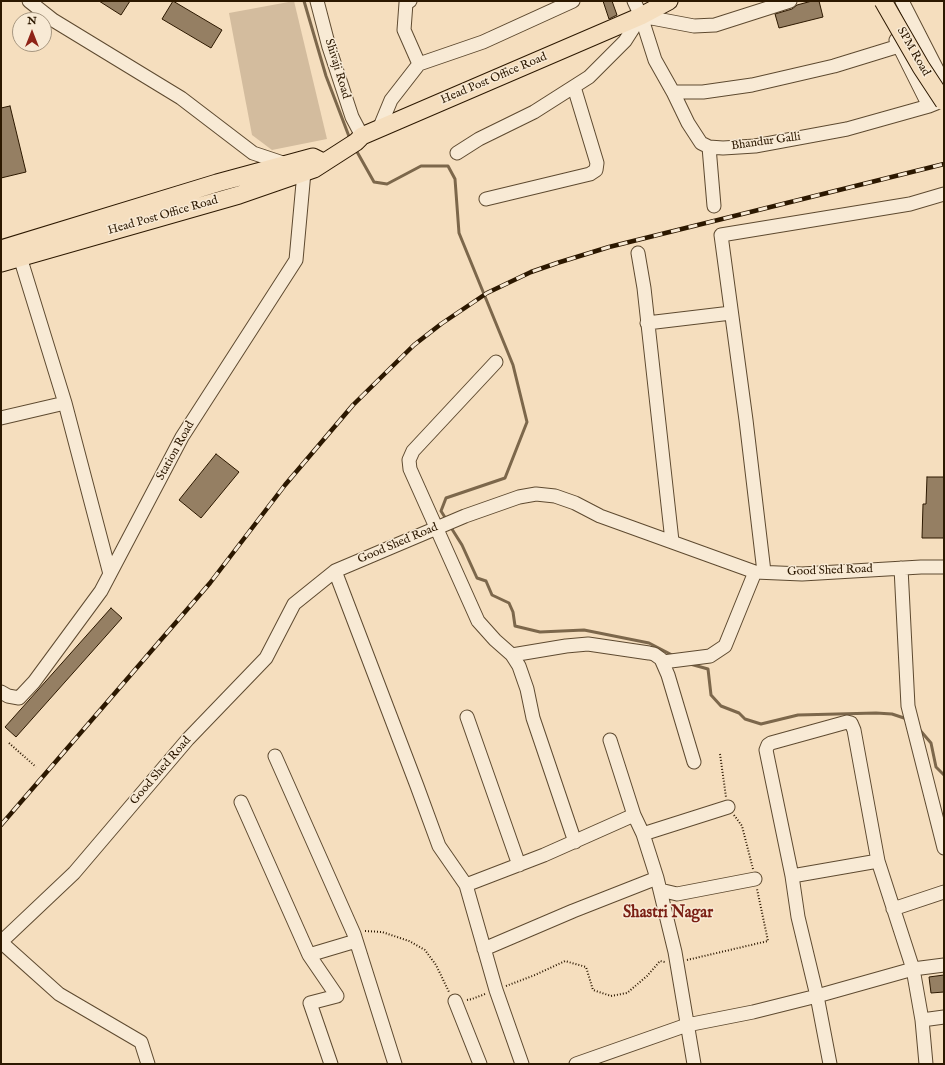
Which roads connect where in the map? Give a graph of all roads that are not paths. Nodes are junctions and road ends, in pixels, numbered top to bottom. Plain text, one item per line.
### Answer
1 (29, 1) edge
2 (317, 1) edge
3 (410, 1) edge
4 (574, 1) edge
5 (669, 1) edge
6 (790, 1) edge
7 (875, 1) edge
8 (883, 1) edge
9 (902, 1) edge
10 (637, 8) edge
11 (899, 46) junction
12 (939, 57) edge
13 (420, 64) junction
14 (944, 83) edge
15 (574, 87) junction
16 (673, 92) junction
17 (939, 103) edge
18 (379, 129) junction
19 (353, 142) junction
20 (709, 147) junction
21 (457, 153) dead end
22 (323, 162) junction
23 (286, 164) junction
24 (304, 172) junction
25 (944, 194) edge
26 (486, 199) dead end
27 (714, 206) dead end
28 (1, 249) edge
29 (638, 253) dead end
30 (20, 257) junction
31 (1, 263) edge
32 (731, 313) junction
33 (647, 324) junction
34 (496, 362) dead end
35 (64, 403) junction
36 (1, 418) edge
37 (445, 524) junction
38 (672, 541) junction
39 (944, 566) edge
40 (901, 568) junction
41 (335, 571) junction
42 (760, 572) junction
43 (110, 574) junction
44 (512, 655) junction
45 (663, 662) junction
46 (1, 692) edge
47 (467, 717) dead end
48 (610, 740) dead end
49 (275, 756) dead end
50 (694, 762) dead end
51 (241, 802) dead end
52 (728, 807) road end
53 (634, 815) junction
54 (643, 834) junction
55 (574, 842) junction
56 (944, 848) edge
57 (878, 861) junction
58 (519, 865) junction
59 (792, 876) junction
60 (755, 879) road end
61 (659, 884) junction
62 (466, 885) junction
63 (944, 892) edge
64 (893, 909) junction
65 (356, 941) junction
66 (1, 942) edge
67 (484, 950) junction
68 (309, 955) junction
69 (944, 965) edge
70 (913, 969) junction
71 (817, 996) junction
72 (455, 1001) road end
73 (944, 1017) edge
74 (922, 1020) junction
75 (687, 1025) junction
76 (148, 1064) edge
77 (331, 1064) edge
78 (395, 1064) edge
79 (480, 1064) edge
80 (522, 1064) edge
81 (576, 1064) edge
82 (694, 1064) edge
83 (830, 1064) edge
84 (926, 1064) edge

1 - 23 street
2 - 19 street, Shivaji Road
3 - 13 street
4 - 13 street
5 - 10 main road, Head Post Office Road
6 - 10 street
7 - 11 street
8 - 17 main road, SPM Road, bridge
9 - 12 street
10 - 15 street
10 - 16 street
10 - 18 main road, Head Post Office Road
11 - 16 street
11 - 17 street
12 - 14 street
13 - 18 street
15 - 21 street
15 - 26 street
16 - 20 street
17 - 20 street, Bhandur Galli
18 - 19 main road, Head Post Office Road
19 - 22 main road, Head Post Office Road
20 - 27 street
22 - 23 main road, Head Post Office Road
22 - 24 main road, Head Post Office Road
23 - 24 street
23 - 28 main road, Head Post Office Road
24 - 30 main road, Head Post Office Road
24 - 43 street, Station Road
25 - 32 street
29 - 33 street
30 - 31 main road, Head Post Office Road
30 - 35 street
32 - 33 street
32 - 42 street
33 - 38 street
34 - 37 street
35 - 36 street
35 - 43 street
37 - 38 street, Good Shed Road
37 - 41 street, Good Shed Road
37 - 44 street
38 - 42 street, Good Shed Road
39 - 40 street, Good Shed Road
40 - 42 street, Good Shed Road
40 - 56 street
41 - 62 street
41 - 66 street, Good Shed Road
42 - 45 street
43 - 46 street, Station Road
44 - 45 street
44 - 55 street
45 - 50 street
47 - 58 street
48 - 53 street
49 - 65 street
51 - 68 street
52 - 54 street
53 - 54 street
53 - 55 street
54 - 61 street
55 - 58 street
57 - 59 street
57 - 59 street
57 - 64 street
58 - 62 street
59 - 71 street
60 - 61 street
61 - 67 street
61 - 75 street
62 - 67 street
63 - 64 street
64 - 70 street
65 - 68 street
65 - 78 street
66 - 76 street
67 - 80 street
68 - 77 street
69 - 70 street
70 - 71 street
70 - 74 street
71 - 75 street
71 - 83 street
72 - 79 street
73 - 74 street
74 - 84 street
75 - 81 street
75 - 82 street

